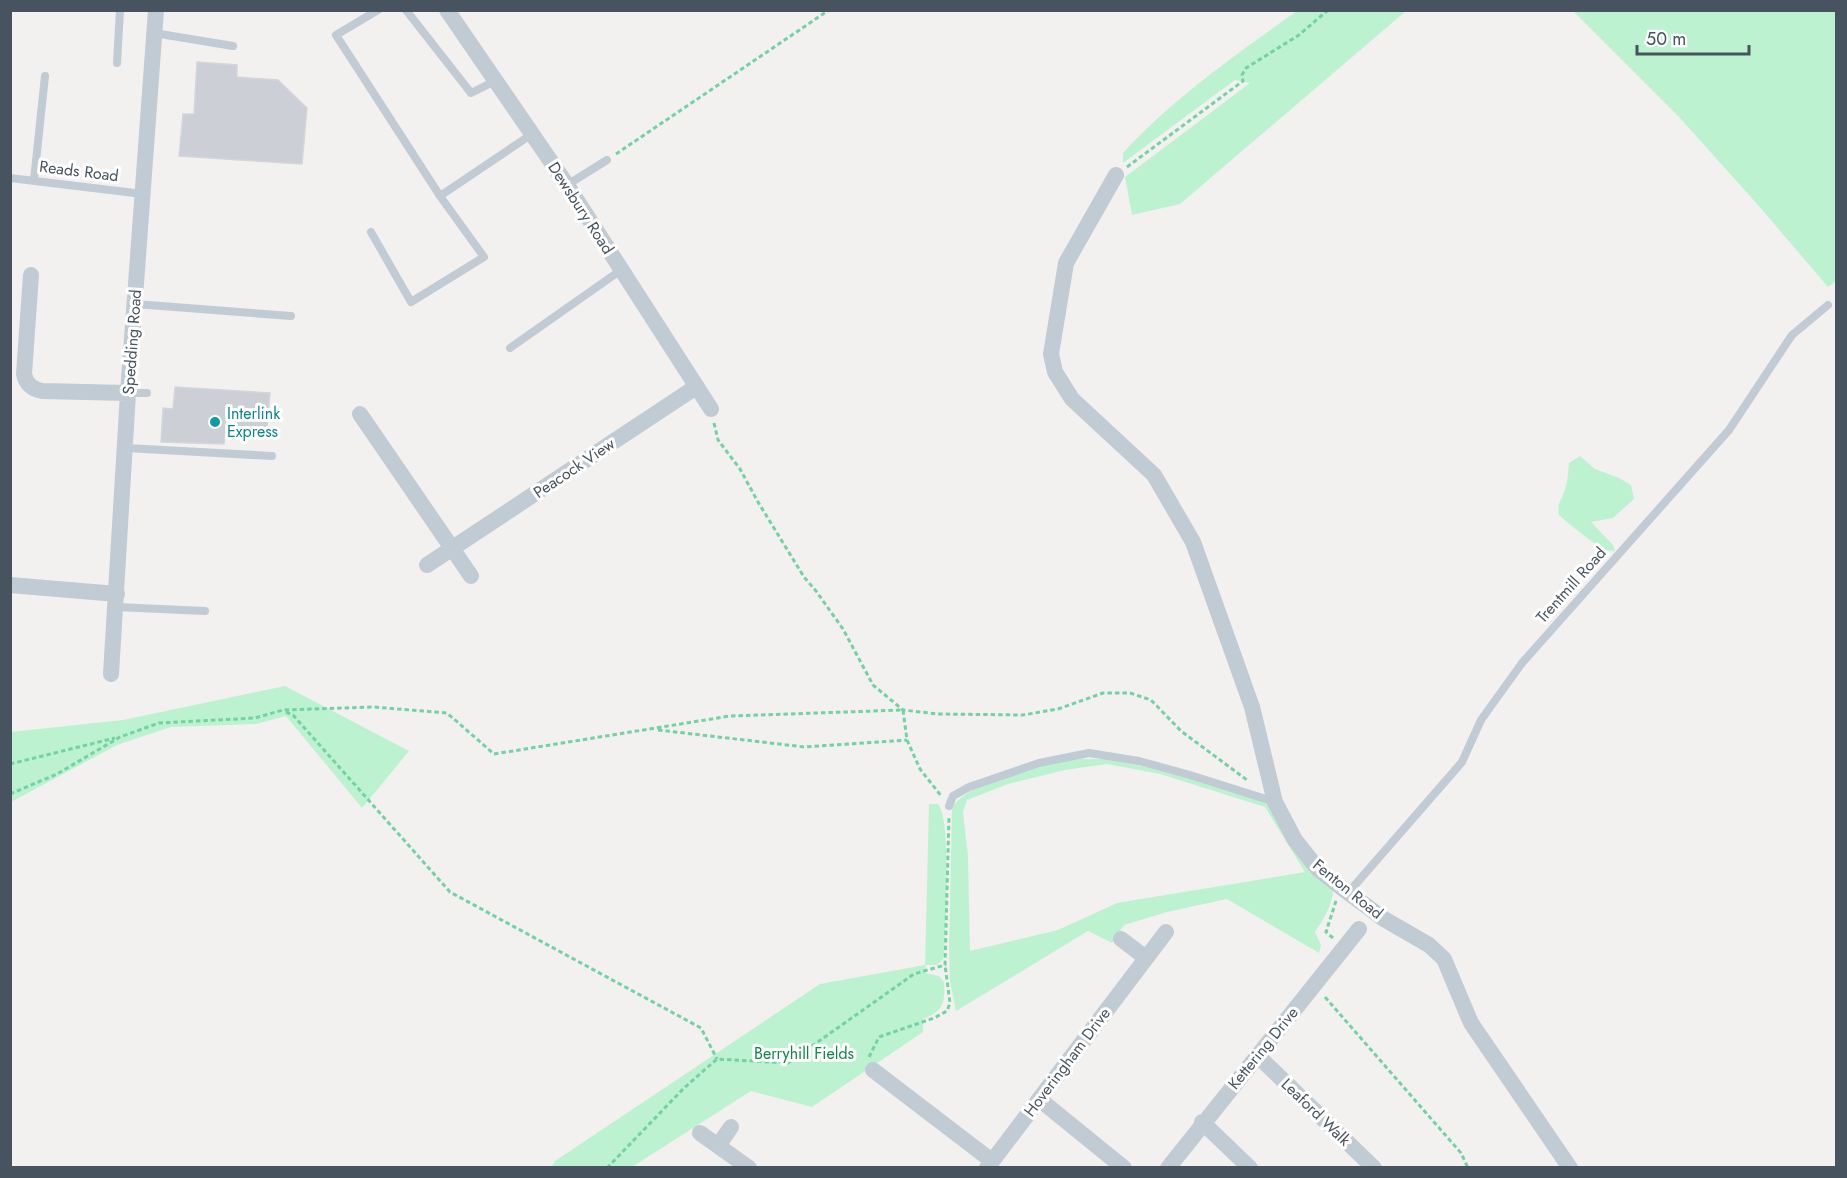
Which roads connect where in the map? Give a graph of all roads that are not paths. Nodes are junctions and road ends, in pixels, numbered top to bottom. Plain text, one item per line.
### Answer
1 (120, 10) edge
2 (156, 10) edge
3 (378, 10) edge
4 (406, 10) edge
5 (447, 10) edge
6 (154, 33) junction
7 (233, 46) dead end
8 (117, 63) dead end
9 (45, 76) dead end
10 (495, 81) junction
11 (532, 134) junction
12 (607, 160) road end
13 (1116, 175) road end
14 (10, 178) edge
15 (34, 180) junction
16 (567, 185) junction
17 (143, 194) junction
18 (440, 196) junction
19 (371, 232) dead end
20 (621, 270) junction
21 (31, 274) dead end
22 (135, 304) junction
23 (1828, 305) dead end
24 (291, 316) dead end
25 (510, 348) dead end
26 (696, 387) junction
27 (128, 393) junction
28 (147, 393) dead end
29 (711, 409) road end
30 (360, 414) dead end
31 (126, 448) junction
32 (272, 456) dead end
33 (452, 549) junction
34 (427, 565) dead end
35 (471, 576) dead end
36 (10, 585) edge
37 (116, 601) junction
38 (205, 611) dead end
39 (111, 674) dead end
40 (1275, 802) junction
41 (949, 806) road end
42 (1345, 891) junction
43 (1359, 928) dead end
44 (1166, 932) dead end
45 (1121, 939) dead end
46 (1146, 958) junction
47 (1258, 1056) junction
48 (873, 1070) road end
49 (1039, 1099) junction
50 (1203, 1122) junction
51 (731, 1127) dead end
52 (700, 1133) dead end
53 (718, 1146) junction
54 (990, 1164) edge
55 (748, 1167) edge
56 (1124, 1167) edge
57 (1168, 1167) edge
58 (1250, 1167) edge
59 (1374, 1167) edge
60 (1570, 1167) edge

1 - 8 lane
2 - 6 street, Spedding Road
3 - 18 lane
4 - 10 lane
5 - 10 street, Dewsbury Road
6 - 7 lane
6 - 17 street, Spedding Road
9 - 15 lane
10 - 11 street, Dewsbury Road
11 - 16 street, Dewsbury Road
11 - 18 lane
12 - 16 lane
13 - 40 street, Fenton Road
14 - 15 lane, Reads Road
15 - 17 lane, Reads Road
16 - 20 street, Dewsbury Road
17 - 22 street, Spedding Road
18 - 19 lane
20 - 25 lane
20 - 26 street, Dewsbury Road
21 - 27 street
22 - 24 lane
22 - 27 street, Spedding Road
23 - 42 lane, Trentmill Road
26 - 29 street, Dewsbury Road
26 - 33 street, Peacock View
27 - 28 lane
27 - 31 street, Spedding Road
30 - 33 street
31 - 32 lane
31 - 37 street, Spedding Road
33 - 34 street, Peacock View
33 - 35 street
36 - 37 street
37 - 38 lane
37 - 39 street, Spedding Road
40 - 41 lane
40 - 42 street, Fenton Road
42 - 60 street, Fenton Road
43 - 47 street, Kettering Drive
44 - 46 street, Hoveringham Drive
45 - 46 street
46 - 49 street, Hoveringham Drive
47 - 50 street, Kettering Drive
47 - 59 street, Leaford Walk
48 - 54 street
49 - 54 street, Hoveringham Drive
49 - 56 street
50 - 57 street, Kettering Drive
50 - 58 street
51 - 53 street
52 - 53 street
53 - 55 street

